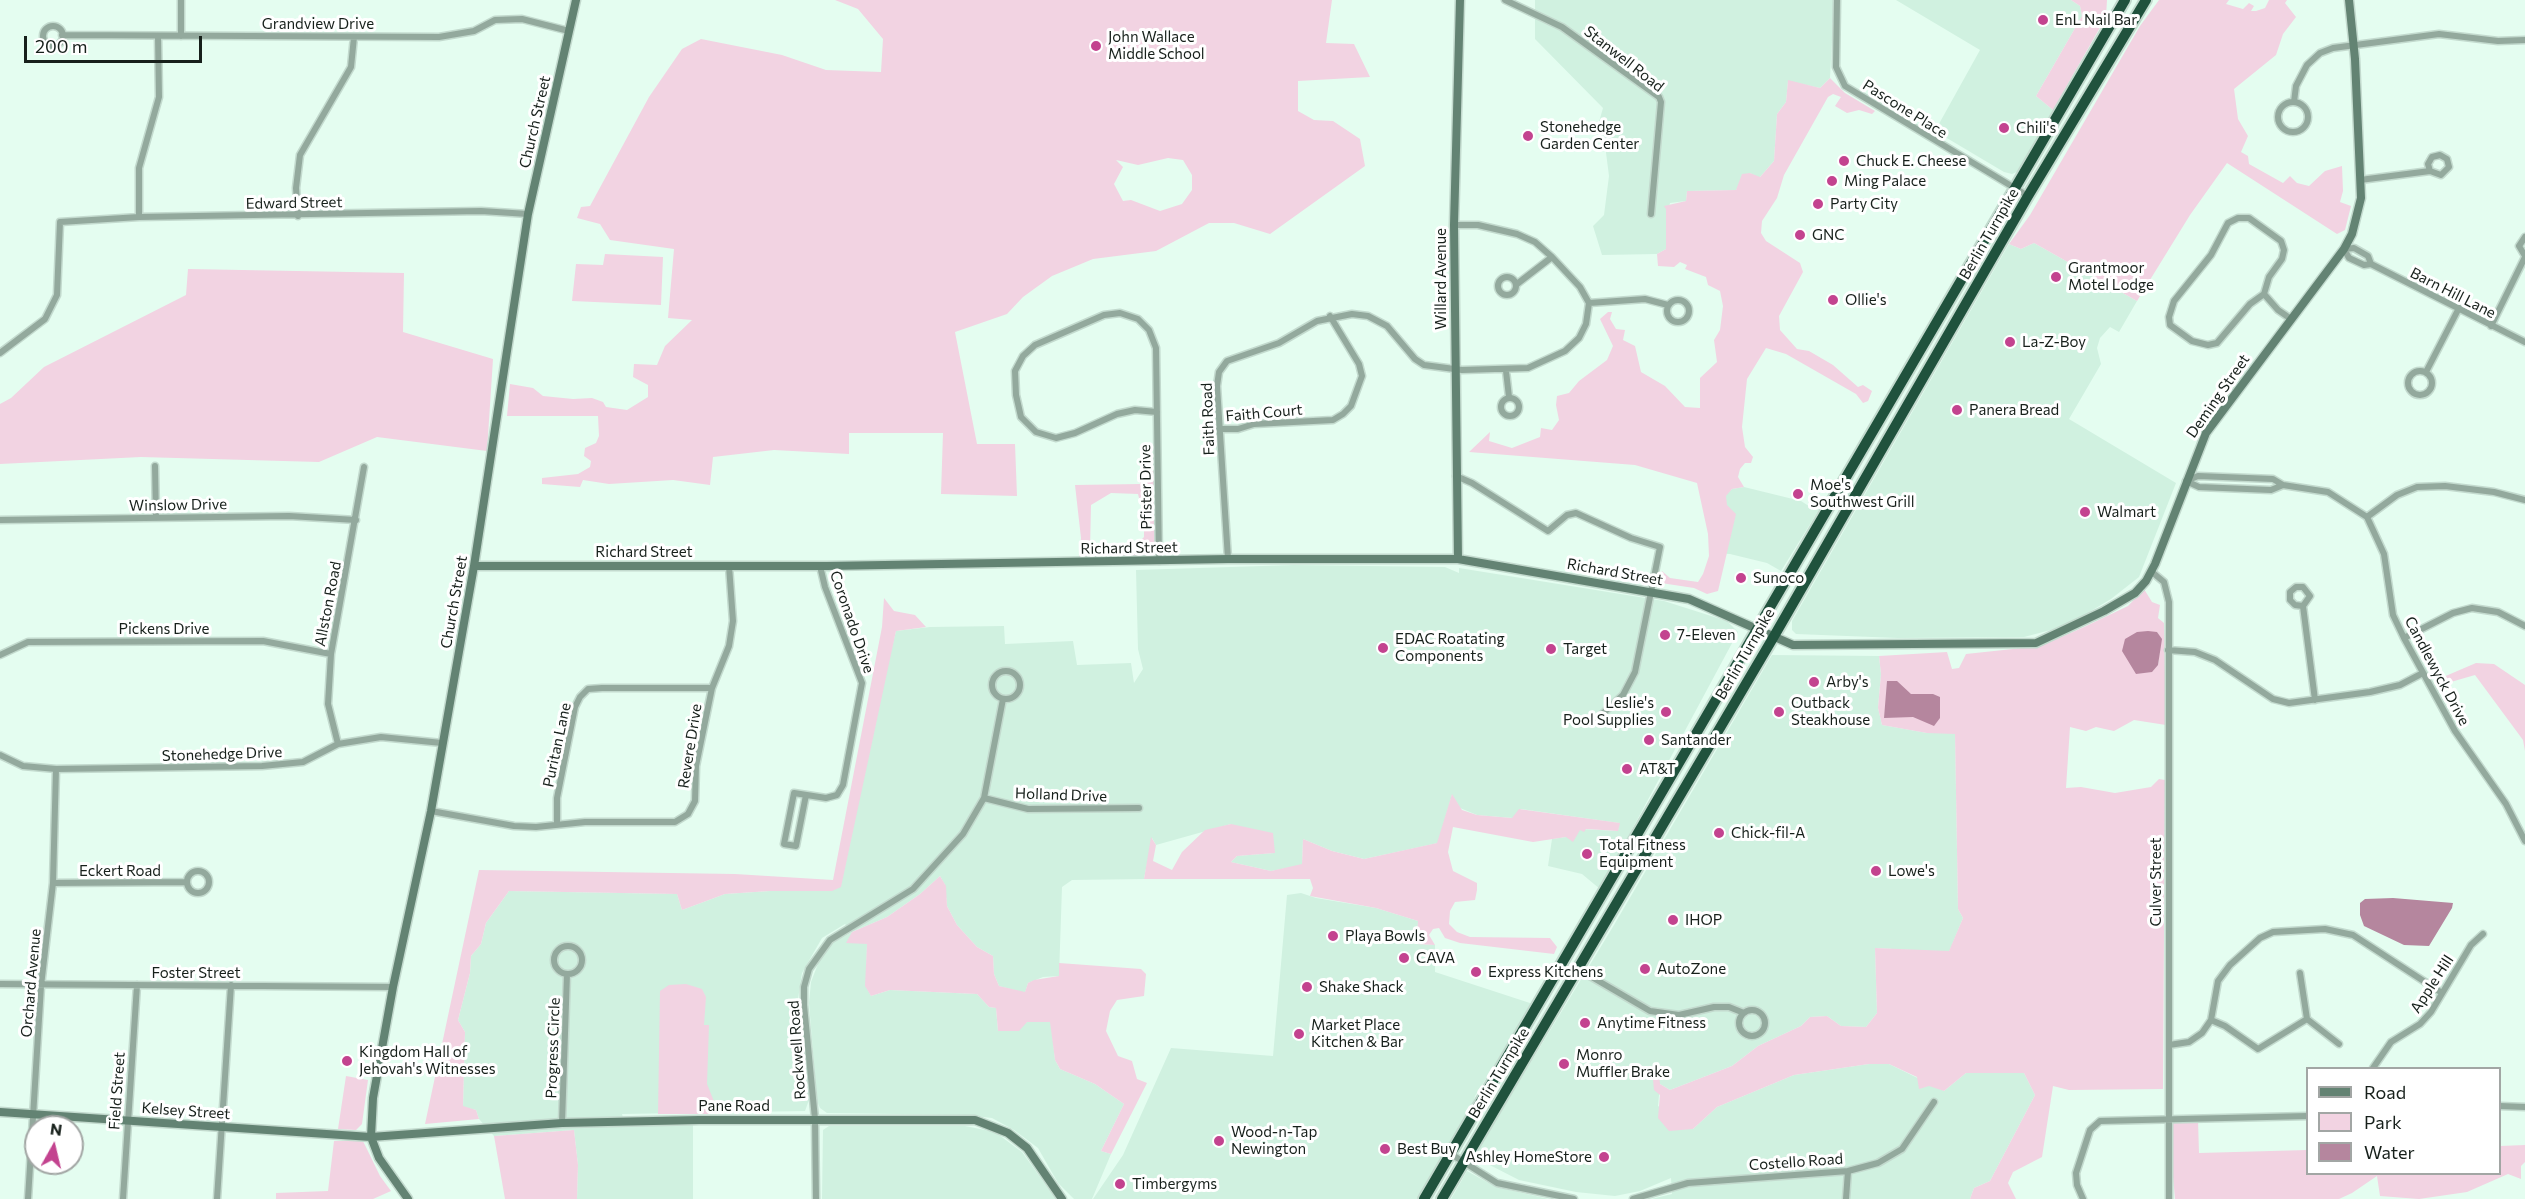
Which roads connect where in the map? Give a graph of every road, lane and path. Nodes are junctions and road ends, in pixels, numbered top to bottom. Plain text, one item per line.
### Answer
1 (181, 0) edge
2 (576, 0) edge
3 (1460, 0) edge
4 (1505, 0) edge
5 (1837, 0) edge
6 (2125, 0) edge
7 (2146, 0) edge
8 (2349, 0) edge
9 (569, 31) junction
10 (62, 35) dead end
11 (158, 36) junction
12 (182, 36) junction
13 (354, 37) junction
14 (2525, 40) edge
15 (2353, 45) junction
16 (2294, 102) junction
17 (2430, 171) dead end
18 (2360, 180) junction
19 (2014, 189) junction
20 (2028, 196) junction
21 (528, 214) junction
22 (1652, 214) dead end
23 (297, 216) junction
24 (139, 217) junction
25 (1454, 225) junction
26 (2525, 237) edge
27 (2344, 249) junction
28 (1552, 257) junction
29 (2525, 257) edge
30 (2371, 264) junction
31 (1517, 284) dead end
32 (2264, 294) junction
33 (1589, 303) junction
34 (1668, 305) dead end
35 (2459, 308) junction
36 (1330, 316) junction
37 (2291, 319) junction
38 (2491, 326) junction
39 (2525, 342) edge
40 (0, 353) edge
41 (1455, 368) junction
42 (1506, 371) junction
43 (2426, 372) dead end
44 (1509, 397) dead end
45 (1156, 412) junction
46 (1219, 429) junction
47 (155, 466) dead end
48 (364, 467) dead end
49 (1456, 476) junction
50 (2186, 481) junction
51 (2283, 485) junction
52 (2525, 500) edge
53 (156, 517) junction
54 (2367, 517) junction
55 (0, 520) edge
56 (356, 520) junction
57 (1227, 559) junction
58 (1458, 559) junction
59 (1159, 561) junction
60 (474, 566) junction
61 (729, 566) junction
62 (820, 566) junction
63 (2152, 572) junction
64 (1651, 592) junction
65 (2303, 606) dead end
66 (2525, 626) edge
67 (1755, 630) junction
68 (1773, 638) junction
69 (2404, 638) junction
70 (2168, 651) junction
71 (330, 654) junction
72 (0, 656) edge
73 (2421, 674) junction
74 (712, 688) junction
75 (1003, 699) junction
76 (2315, 700) junction
77 (1598, 722) dead end
78 (442, 743) junction
79 (338, 744) junction
80 (0, 755) edge
81 (56, 769) junction
82 (806, 795) junction
83 (984, 798) junction
84 (1139, 808) dead end
85 (431, 810) junction
86 (557, 824) junction
87 (1643, 824) junction
88 (1658, 832) junction
89 (2525, 841) edge
90 (187, 882) dead end
91 (53, 883) junction
92 (2483, 934) dead end
93 (1578, 969) junction
94 (2300, 973) dead end
95 (567, 974) junction
96 (0, 984) edge
97 (136, 985) junction
98 (231, 985) junction
99 (41, 986) junction
100 (393, 987) junction
101 (2442, 993) junction
102 (1744, 1013) junction
103 (2307, 1019) junction
104 (1528, 1020) junction
105 (2211, 1020) junction
106 (1544, 1026) junction
107 (2339, 1044) dead end
108 (2169, 1045) junction
109 (2374, 1067) edge
110 (1934, 1102) dead end
111 (2501, 1106) edge
112 (2525, 1107) edge
113 (0, 1112) edge
114 (33, 1114) junction
115 (2306, 1116) edge
116 (815, 1119) junction
117 (2169, 1120) junction
118 (127, 1121) junction
119 (562, 1123) junction
120 (222, 1128) junction
121 (371, 1137) junction
122 (1451, 1155) junction
123 (1464, 1162) junction
124 (1848, 1171) junction
125 (28, 1199) edge
126 (123, 1199) edge
127 (217, 1199) edge
128 (408, 1199) edge
129 (816, 1199) edge
130 (1062, 1199) edge
131 (1424, 1199) edge
132 (1442, 1199) edge
133 (1574, 1199) edge
134 (1633, 1199) edge
135 (1846, 1199) edge
136 (2084, 1199) edge
137 (2169, 1199) edge

1 - 12 street
2 - 9 street, Church Street
3 - 25 street, Willard Avenue
4 - 22 street, Stanwell Road
5 - 19 street, Pascone Place
6 - 19 highway, Berlin Turnpike
7 - 20 highway, Berlin Turnpike
8 - 15 street, Deming Street
9 - 13 street, Grandview Drive
9 - 21 street, Church Street
10 - 11 street, Grandview Drive
11 - 12 street, Grandview Drive
11 - 24 street
12 - 13 street, Grandview Drive
13 - 23 street
14 - 15 street
15 - 16 street
15 - 18 street, Deming Street
16 - 16 street
17 - 18 street
18 - 27 street, Deming Street
19 - 20 street, Pascone Place
19 - 67 highway, Berlin Turnpike
20 - 68 highway, Berlin Turnpike
21 - 23 street, Edward Street
21 - 60 street, Church Street
23 - 24 street, Edward Street
24 - 40 street, Edward Street
25 - 28 street
25 - 41 street, Willard Avenue
26 - 29 street
27 - 30 street, Barn Hill Lane
27 - 30 street, Barn Hill Lane
27 - 37 street, Deming Street
28 - 31 street
28 - 33 street
29 - 38 street
30 - 35 street, Barn Hill Lane
32 - 32 street
32 - 37 street
33 - 34 street
33 - 42 street, Faith Road
35 - 38 street, Barn Hill Lane
35 - 43 street
36 - 41 street, Faith Road
36 - 46 street, Faith Road
36 - 46 street, Faith Court
37 - 50 street, Deming Street
38 - 39 street, Barn Hill Lane
41 - 42 street, Faith Road
41 - 49 street, Willard Avenue
42 - 44 street
45 - 45 street, Pfister Drive
45 - 59 street, Pfister Drive
46 - 57 street, Faith Road
47 - 53 street
48 - 56 street, Allston Road
49 - 58 street, Willard Avenue
49 - 64 street
50 - 51 street
50 - 51 street
50 - 63 street, Deming Street
51 - 54 street
52 - 54 street
53 - 55 street, Winslow Drive
53 - 56 street, Winslow Drive
54 - 69 street, Candlewyck Drive
56 - 71 street, Allston Road
57 - 58 street, Richard Street
57 - 59 street, Richard Street
58 - 64 street, Richard Street
59 - 62 street, Richard Street
60 - 61 street, Richard Street
60 - 78 street, Church Street
61 - 62 street, Richard Street
61 - 74 street, Revere Drive
62 - 82 street, Coronado Drive
63 - 68 street, Deming Street
63 - 70 street, Culver Street
64 - 67 street, Richard Street
64 - 77 street
65 - 76 street
66 - 69 street
67 - 68 street, Richard Street
67 - 87 highway, Berlin Turnpike
68 - 88 highway, Berlin Turnpike
69 - 73 street, Candlewyck Drive
70 - 76 street
70 - 108 street, Culver Street
71 - 72 street, Pickens Drive
71 - 79 street, Allston Road
73 - 76 street
73 - 89 street, Candlewyck Drive
74 - 86 street, Revere Drive
74 - 86 street, Puritan Lane
75 - 75 street, Rockwell Road
75 - 83 street, Rockwell Road
78 - 79 street, Stonehedge Drive
78 - 85 street, Church Street
79 - 81 street, Stonehedge Drive
80 - 81 street, Stonehedge Drive
81 - 91 street, Orchard Avenue
82 - 82 street
83 - 84 street, Holland Drive
83 - 116 street, Rockwell Road
85 - 86 street, Revere Drive
85 - 100 street, Church Street
87 - 88 highway
87 - 104 highway, Berlin Turnpike
88 - 93 highway, Berlin Turnpike
90 - 91 street, Eckert Road
91 - 99 street, Orchard Avenue
92 - 101 street, Apple Hill
93 - 102 street
93 - 106 highway, Berlin Turnpike
94 - 103 street
95 - 95 street, Progress Circle
95 - 119 street, Progress Circle
96 - 99 street, Foster Street
97 - 98 street, Foster Street
97 - 99 street, Foster Street
97 - 118 street, Field Street
98 - 100 street, Foster Street
98 - 120 street
99 - 114 street, Orchard Avenue
100 - 121 street, Church Street
101 - 105 street
101 - 109 street, Apple Hill
102 - 102 street
103 - 105 street
103 - 107 street
104 - 106 highway
104 - 122 highway, Berlin Turnpike
105 - 108 street
106 - 123 highway, Berlin Turnpike
108 - 117 street, Culver Street
110 - 124 street, Costello Road
111 - 112 street
113 - 114 street, Kelsey Street
114 - 118 street, Kelsey Street
114 - 125 street, Orchard Avenue
115 - 117 street
116 - 119 street, Pane Road
116 - 129 street, Rockwell Road
116 - 130 street, Pane Road
117 - 136 street
117 - 137 street, Culver Street
118 - 120 street, Kelsey Street
118 - 126 street, Field Street
119 - 121 street, Pane Road
120 - 121 street, Kelsey Street
120 - 127 street
121 - 128 street
122 - 123 street
122 - 131 highway, Berlin Turnpike
123 - 132 highway, Berlin Turnpike
123 - 133 street
124 - 134 street, Costello Road
124 - 135 street

